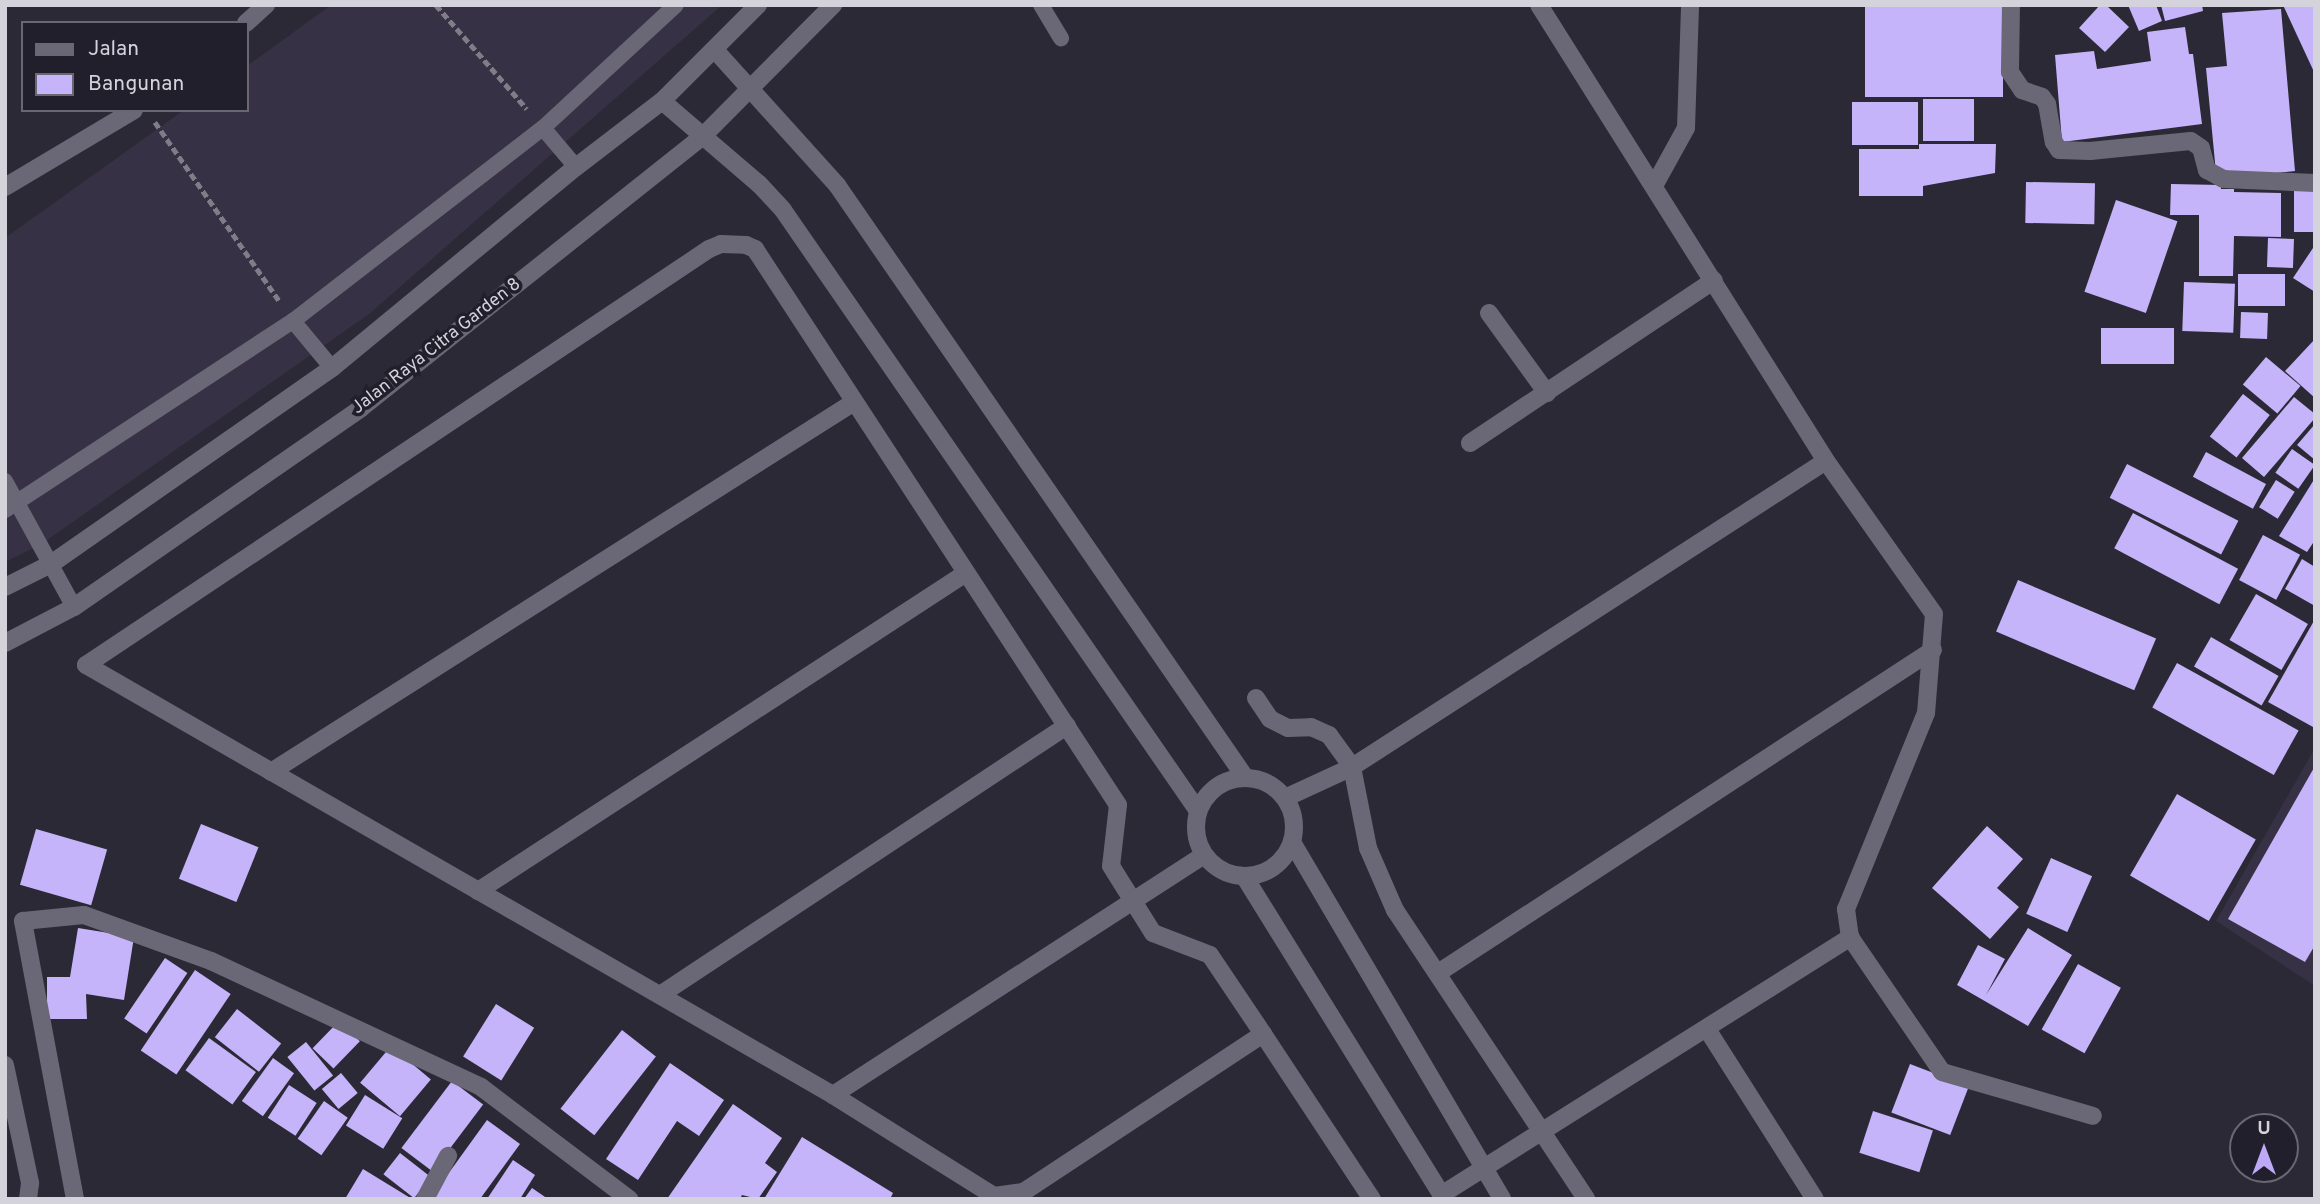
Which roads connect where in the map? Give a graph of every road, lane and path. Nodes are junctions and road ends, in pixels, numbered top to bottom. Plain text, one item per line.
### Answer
1 (266, 5) edge
2 (436, 5) edge
3 (676, 5) edge
4 (758, 5) edge
5 (833, 5) edge
6 (1041, 5) edge
7 (1539, 5) edge
8 (1690, 5) edge
9 (2011, 5) edge
10 (248, 21) edge
11 (1061, 38) dead end
12 (715, 50) junction
13 (752, 89) junction
14 (662, 101) junction
15 (131, 112) edge
16 (148, 112) edge
17 (543, 128) junction
18 (703, 136) junction
19 (576, 167) junction
20 (2315, 183) edge
21 (1654, 186) junction
22 (5, 187) edge
23 (1714, 280) junction
24 (1489, 313) dead end
25 (293, 321) junction
26 (332, 368) junction
27 (1547, 393) junction
28 (854, 402) junction
29 (1470, 443) dead end
30 (1826, 461) junction
31 (5, 481) edge
32 (11, 507) edge
33 (51, 564) junction
34 (966, 573) junction
35 (5, 587) edge
36 (74, 607) junction
37 (5, 643) edge
38 (1933, 650) junction
39 (1256, 698) dead end
40 (1067, 726) junction
41 (1353, 767) junction
42 (271, 772) junction
43 (1245, 777) junction
44 (1285, 799) junction
45 (1198, 811) junction
46 (1292, 842) junction
47 (1204, 855) junction
48 (1244, 876) junction
49 (478, 891) junction
50 (1133, 900) junction
51 (1850, 937) junction
52 (1438, 973) junction
53 (660, 995) junction
54 (1707, 1029) junction
55 (1263, 1034) junction
56 (5, 1065) edge
57 (833, 1095) junction
58 (2093, 1116) dead end
59 (1543, 1133) junction
60 (448, 1156) dead end
61 (1482, 1170) junction
62 (1442, 1197) edge
63 (1371, 1198) edge
64 (28, 1199) edge
65 (75, 1199) edge
66 (425, 1199) edge
67 (629, 1199) edge
68 (1502, 1199) edge
69 (1586, 1199) edge
70 (1815, 1199) edge

1 - 10 street
2 - 17 path
3 - 17 lane
4 - 12 street
5 - 13 street, Jalan Raya Citra Garden 8
6 - 11 lane
7 - 21 street
8 - 21 street
9 - 20 street
12 - 13 street
12 - 14 street
13 - 18 street, Jalan Raya Citra Garden 8
13 - 43 street
14 - 18 street
14 - 19 street
15 - 22 street
16 - 25 path
17 - 19 lane
17 - 25 lane
18 - 36 street, Jalan Raya Citra Garden 8
18 - 45 street
19 - 26 street
21 - 23 street
23 - 27 street
23 - 30 street
24 - 27 street
25 - 26 lane
25 - 32 lane
26 - 33 street
27 - 29 street
28 - 34 street
28 - 42 street
28 - 42 street
30 - 38 street
30 - 41 street
31 - 32 lane
32 - 33 lane
33 - 35 street
33 - 36 lane
34 - 40 street
34 - 49 street
36 - 37 street, Jalan Raya Citra Garden 8
38 - 51 street
38 - 52 street
39 - 41 street
40 - 50 street
40 - 53 street
41 - 44 street
41 - 52 street
42 - 49 street
43 - 44 street
43 - 45 street
44 - 46 street
45 - 47 street
46 - 48 street
46 - 61 street
47 - 48 street
47 - 50 street
48 - 62 street
49 - 53 street
50 - 55 street
50 - 57 street
51 - 54 street
51 - 58 street
52 - 59 street
53 - 57 street
54 - 59 street
54 - 70 street
55 - 57 street
55 - 63 street
56 - 64 street
59 - 61 street
59 - 69 street
60 - 66 street
61 - 62 street
61 - 68 street
65 - 67 street

